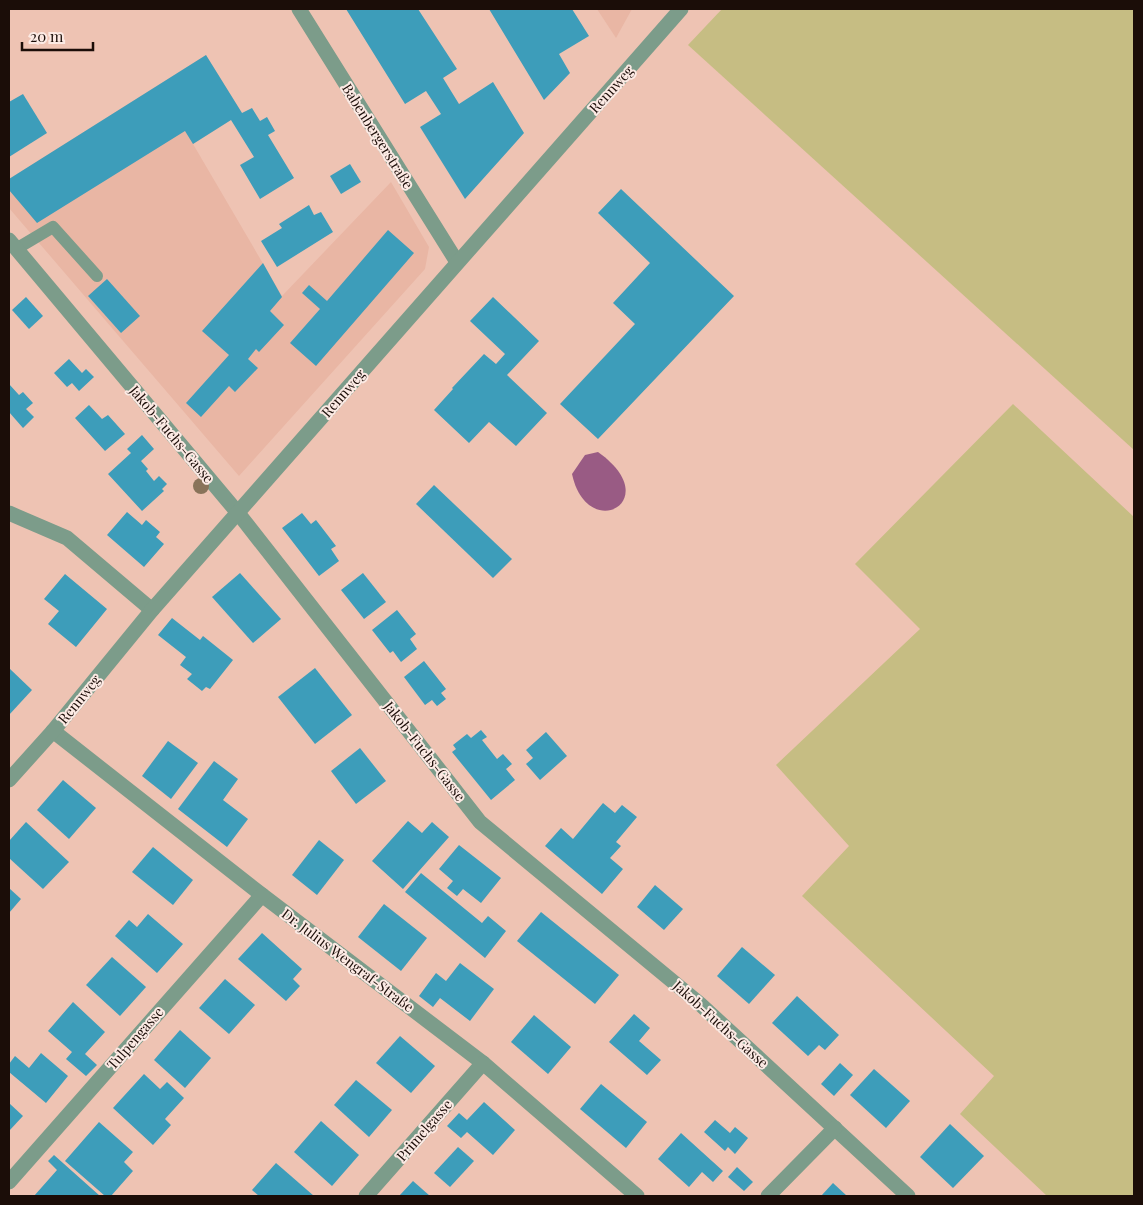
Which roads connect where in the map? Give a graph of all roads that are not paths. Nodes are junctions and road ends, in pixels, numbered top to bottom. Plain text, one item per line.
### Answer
1 (300, 9) edge
2 (682, 9) edge
3 (13, 244) edge
4 (457, 262) junction
5 (97, 276) dead end
6 (9, 513) edge
7 (238, 513) junction
8 (152, 610) junction
9 (53, 731) junction
10 (9, 780) edge
11 (262, 895) junction
12 (482, 1063) junction
13 (835, 1128) junction
14 (9, 1182) edge
15 (366, 1196) edge
16 (637, 1196) edge
17 (768, 1196) edge
18 (908, 1196) edge

1 - 4 street, Babenbergerstraße
2 - 4 street, Rennweg
3 - 5 lane
3 - 7 street, Jakob-Fuchs-Gasse
4 - 7 street, Rennweg
6 - 8 street
7 - 8 street, Rennweg
7 - 13 street, Jakob-Fuchs-Gasse
8 - 9 street, Rennweg
9 - 10 street, Rennweg
9 - 11 street, Dr. Julius Wengraf-Straße
11 - 12 street, Dr. Julius Wengraf-Straße
11 - 14 street, Tulpengasse
12 - 15 street, Primelgasse
12 - 16 street, Dr. Julius Wengraf-Straße
13 - 17 street
13 - 18 street, Jakob-Fuchs-Gasse

